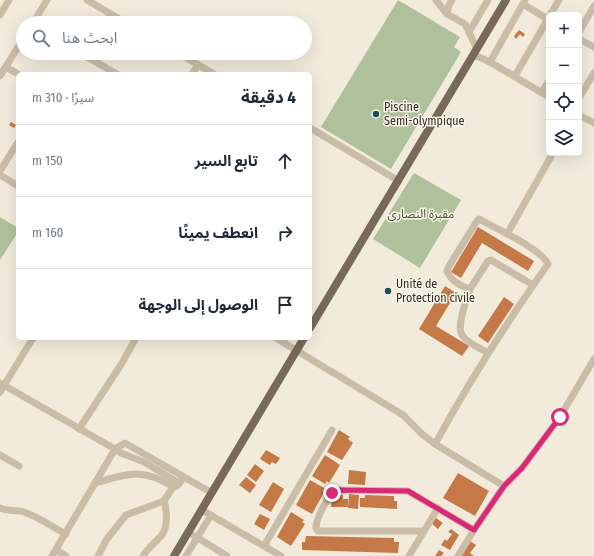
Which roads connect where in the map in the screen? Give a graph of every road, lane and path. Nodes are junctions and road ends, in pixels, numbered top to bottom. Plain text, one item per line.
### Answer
1 (9, 0) edge
2 (47, 0) edge
3 (87, 0) edge
4 (436, 0) edge
5 (452, 0) edge
6 (488, 0) edge
7 (506, 0) edge
8 (559, 0) edge
9 (524, 2) edge
10 (594, 6) edge
11 (552, 12) edge
12 (447, 14) junction
13 (0, 15) edge
14 (37, 16) edge
15 (114, 16) edge
16 (546, 16) edge
17 (546, 23) edge
18 (582, 27) edge
19 (469, 32) junction
20 (582, 40) edge
21 (594, 47) edge
22 (16, 51) edge
23 (476, 52) junction
24 (92, 60) edge
25 (190, 60) edge
26 (490, 62) junction
27 (198, 65) junction
28 (6, 67) junction
29 (113, 72) edge
30 (193, 72) edge
31 (210, 72) edge
32 (16, 73) edge
33 (594, 73) edge
34 (0, 76) edge
35 (515, 76) junction
36 (547, 84) edge
37 (542, 92) junction
38 (582, 93) edge
39 (546, 95) edge
40 (582, 117) edge
41 (594, 124) edge
42 (312, 131) edge
43 (16, 145) edge
44 (551, 156) edge
45 (0, 171) edge
46 (0, 175) edge
47 (399, 181) junction
48 (16, 185) edge
49 (507, 234) junction
50 (533, 285) junction
51 (470, 289) junction
52 (312, 325) edge
53 (32, 340) edge
54 (135, 340) edge
55 (280, 340) edge
56 (303, 340) edge
57 (297, 350) junction
58 (488, 353) junction
59 (594, 359) edge
60 (1, 387) edge
61 (79, 429) junction
62 (332, 430) dead end
63 (435, 444) junction
64 (115, 449) junction
65 (0, 455) edge
66 (19, 466) dead end
67 (184, 477) junction
68 (95, 483) junction
69 (176, 485) junction
70 (504, 486) junction
71 (212, 493) junction
72 (164, 501) junction
73 (0, 508) edge
74 (438, 508) junction
75 (202, 510) junction
76 (211, 515) junction
77 (474, 530) junction
78 (424, 531) junction
79 (188, 532) junction
80 (66, 534) junction
81 (198, 537) junction
82 (264, 546) junction
83 (54, 553) edge
84 (217, 553) edge
85 (66, 556) edge
86 (98, 556) edge
87 (143, 556) edge
88 (174, 556) edge
89 (186, 556) edge
90 (228, 556) edge
91 (281, 556) edge
92 (409, 556) edge
93 (458, 556) edge

1 - 13 street
2 - 14 street
3 - 15 street
4 - 12 street
5 - 12 street
6 - 19 street
7 - 23 main road
8 - 11 street
9 - 16 street
9 - 26 street
10 - 18 street
12 - 19 street
17 - 35 street
19 - 23 street
20 - 21 street
22 - 28 street
23 - 26 street
23 - 47 main road
24 - 29 street
25 - 27 street
26 - 35 street
27 - 30 street
27 - 31 street
28 - 32 street
28 - 34 street
33 - 38 street
35 - 37 street
36 - 37 street
37 - 39 street
40 - 41 street
42 - 47 street
43 - 45 street
44 - 49 street
46 - 48 street
47 - 52 main road
49 - 50 street
49 - 51 street
50 - 51 street
50 - 58 street
51 - 58 street
53 - 60 street
54 - 61 street
55 - 57 street
56 - 57 main road
57 - 63 street
57 - 71 main road
58 - 63 street
59 - 70 street
60 - 61 street
61 - 64 street
62 - 82 street
63 - 70 street
64 - 67 street
64 - 68 street
64 - 69 street
65 - 66 street
67 - 69 street
67 - 71 street
68 - 69 street
68 - 80 street
69 - 72 street
70 - 77 street
71 - 75 main road
72 - 86 street
72 - 87 street
73 - 80 street
74 - 77 street
74 - 78 street
74 - 78 street
75 - 76 street
75 - 79 main road
76 - 81 street
76 - 82 street
77 - 93 street
78 - 92 street
79 - 81 street
79 - 88 main road
80 - 83 street
81 - 84 street
81 - 89 street
82 - 91 street
83 - 85 street
84 - 90 street

